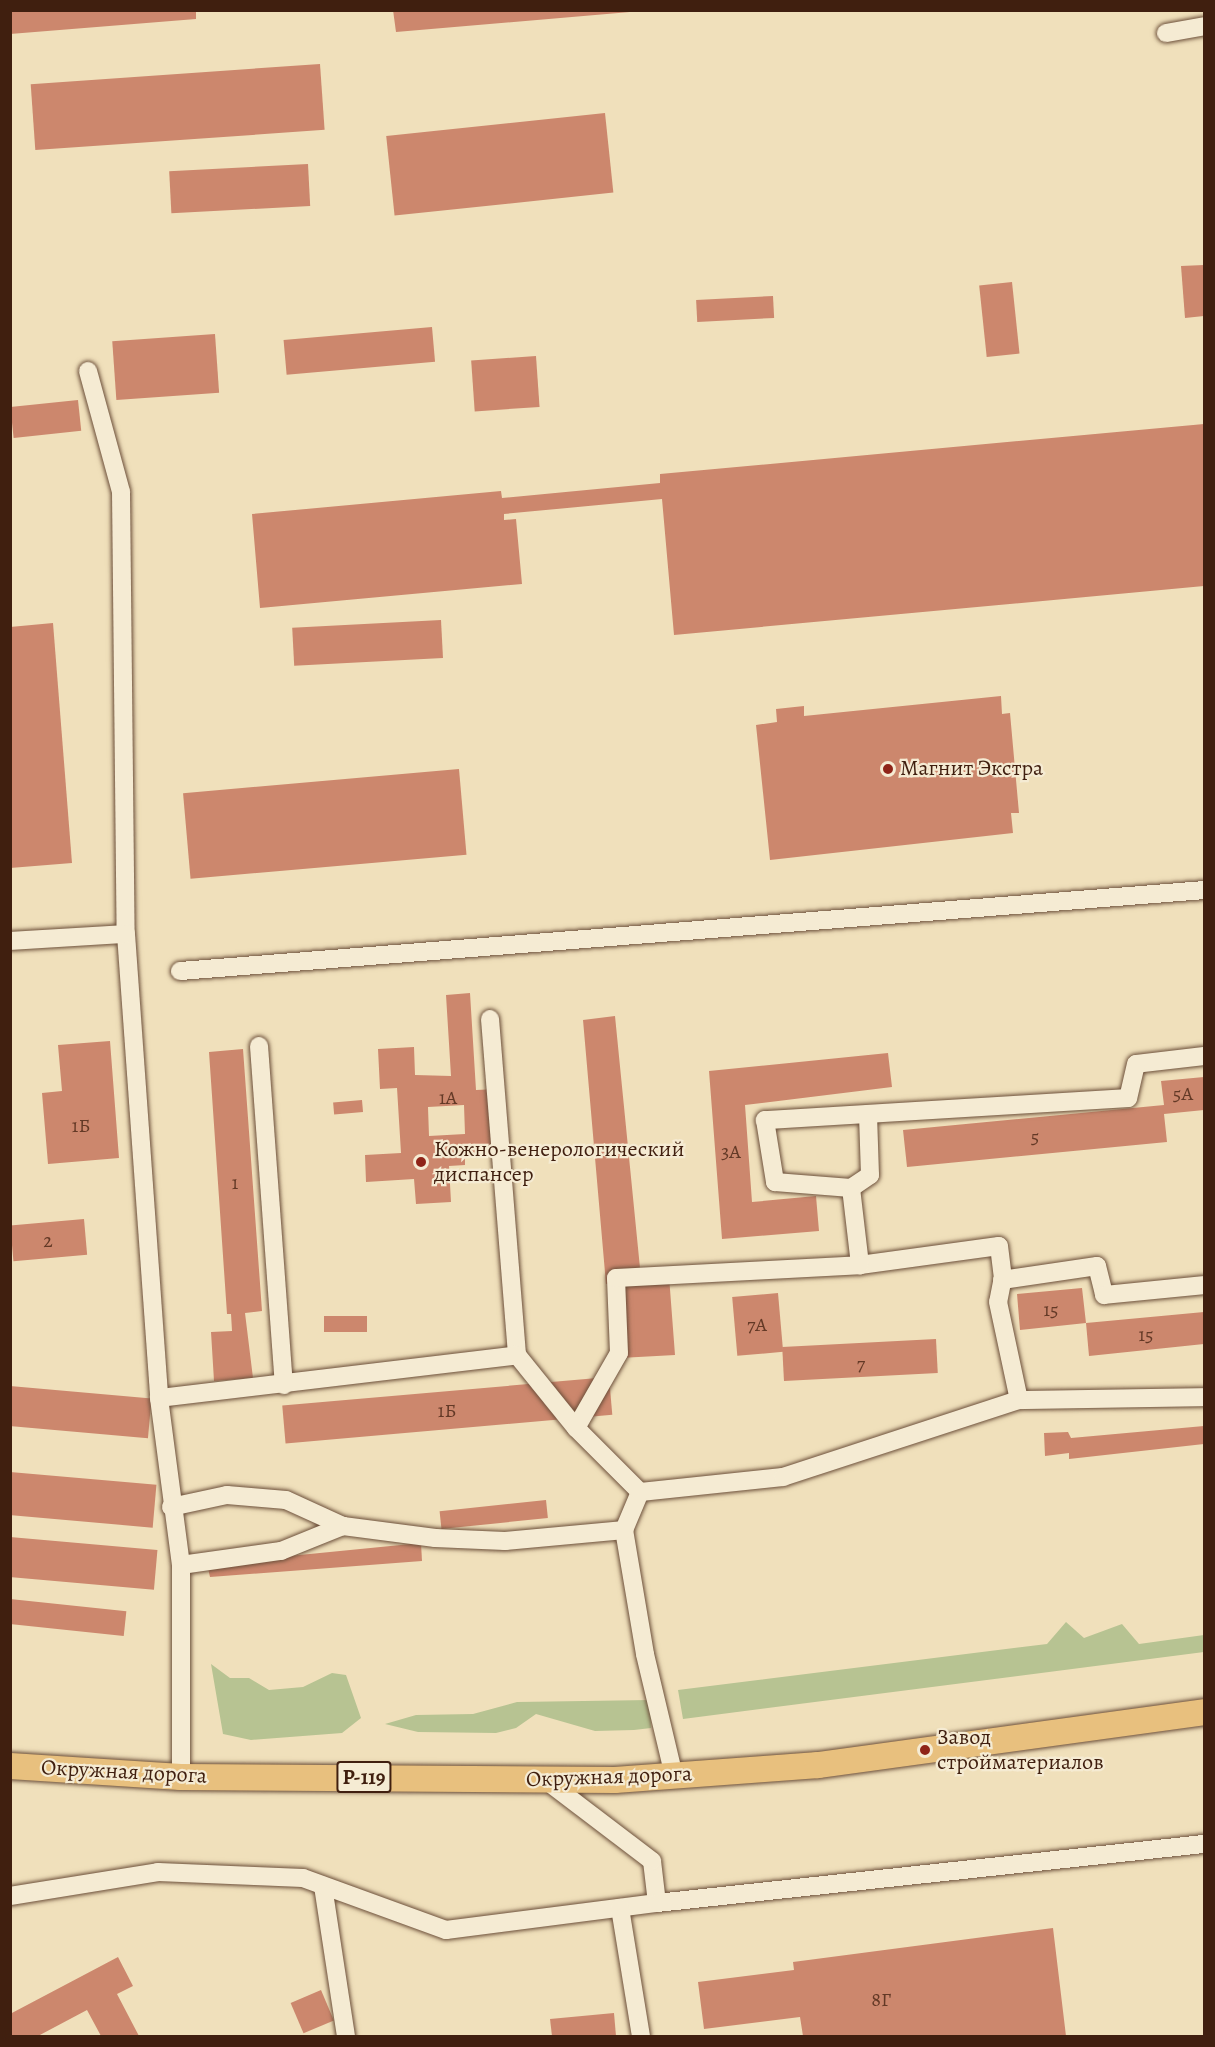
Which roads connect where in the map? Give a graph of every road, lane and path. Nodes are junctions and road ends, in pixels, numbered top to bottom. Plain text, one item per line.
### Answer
1 (1204, 26) edge
2 (1166, 33) dead end
3 (88, 371) dead end
4 (1204, 890) edge
5 (126, 934) junction
6 (10, 941) edge
7 (180, 971) dead end
8 (490, 1020) dead end
9 (259, 1046) dead end
10 (1204, 1056) edge
11 (868, 1114) junction
12 (850, 1188) junction
13 (860, 1265) junction
14 (1002, 1280) junction
15 (1204, 1284) edge
16 (517, 1355) junction
17 (284, 1385) junction
18 (1204, 1397) edge
19 (159, 1398) junction
20 (1019, 1400) junction
21 (576, 1428) junction
22 (640, 1492) junction
23 (171, 1507) junction
24 (343, 1526) junction
25 (624, 1530) junction
26 (181, 1565) junction
27 (1204, 1712) edge
28 (10, 1766) edge
29 (674, 1776) junction
30 (181, 1777) junction
31 (547, 1781) junction
32 (1204, 1844) edge
33 (323, 1886) junction
34 (10, 1896) edge
35 (657, 1904) junction
36 (620, 1908) junction
37 (346, 2037) edge
38 (641, 2037) edge

1 - 2 lane
3 - 5 lane
4 - 7 lane
5 - 6 lane
5 - 19 lane
8 - 16 lane
9 - 17 lane
10 - 11 lane
11 - 12 lane
11 - 12 lane
12 - 13 lane
13 - 14 lane
13 - 21 lane
14 - 15 lane
14 - 20 lane
16 - 17 lane
16 - 21 lane
17 - 19 lane
18 - 20 lane
19 - 23 lane
20 - 22 lane
21 - 22 lane
22 - 25 lane
23 - 24 lane
23 - 26 lane
24 - 25 lane
24 - 26 lane
25 - 29 lane
26 - 30 lane
27 - 29 highway, Окружная дорога / Р-119
28 - 30 highway, Окружная дорога / Р-119
29 - 31 highway, Окружная дорога / Р-119
30 - 31 highway, Окружная дорога / Р-119
31 - 35 lane
32 - 35 lane
33 - 34 lane
33 - 36 lane
33 - 37 lane
35 - 36 lane
36 - 38 lane

